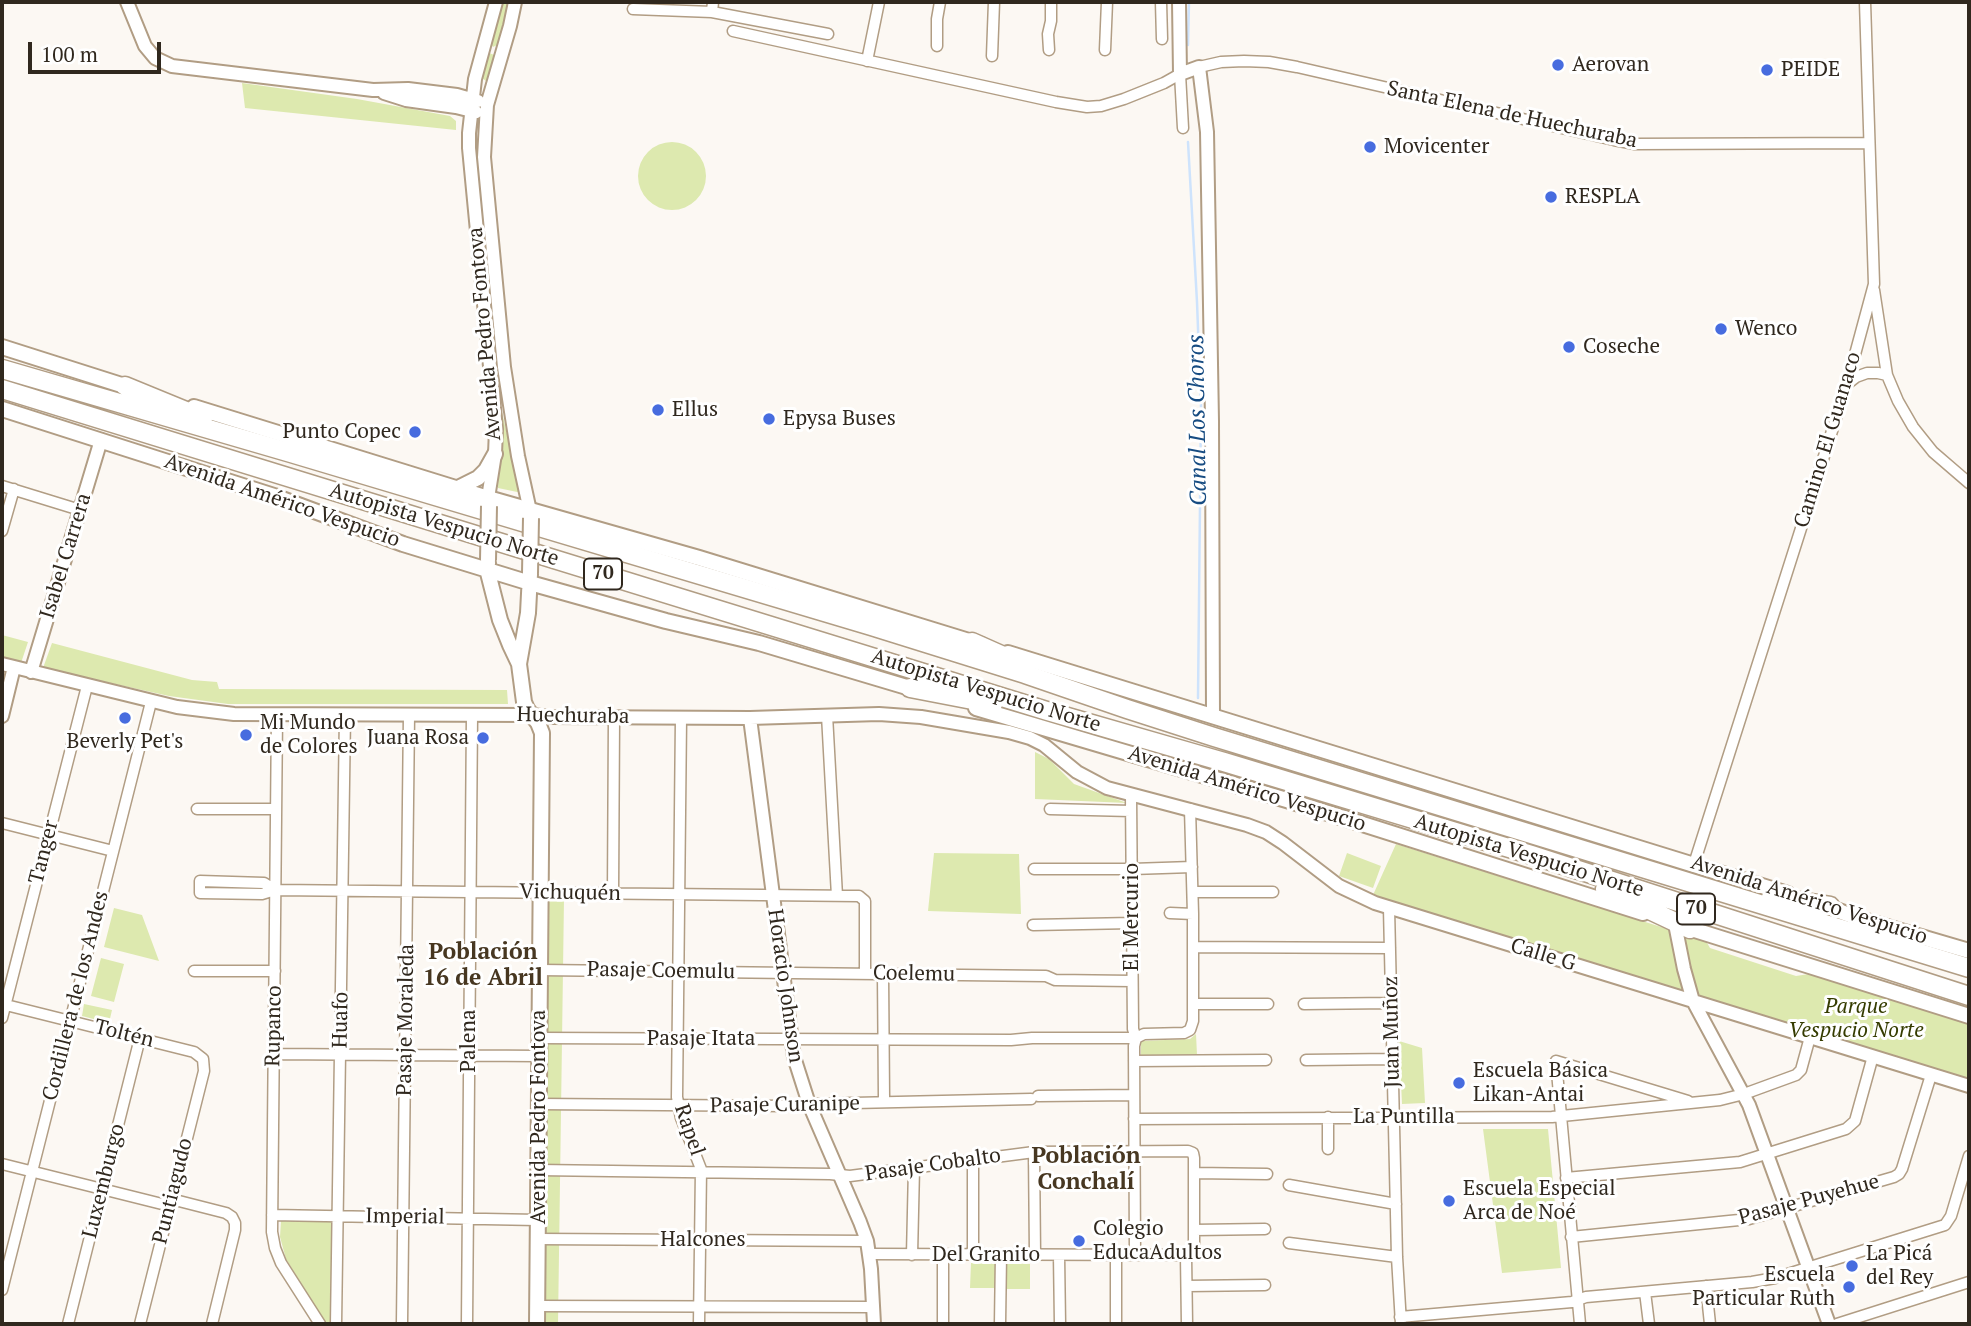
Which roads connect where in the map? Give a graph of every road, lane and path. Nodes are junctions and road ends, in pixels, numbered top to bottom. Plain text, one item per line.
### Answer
1 (127, 2) edge
2 (495, 2) edge
3 (515, 2) edge
4 (879, 2) edge
5 (940, 2) edge
6 (994, 2) edge
7 (1052, 2) edge
8 (1107, 2) edge
9 (1161, 2) edge
10 (1179, 2) edge
11 (1866, 2) edge
12 (713, 7) edge
13 (633, 9) dead end
14 (733, 32) dead end
15 (828, 34) dead end
16 (485, 39) junction
17 (1162, 39) dead end
18 (504, 46) junction
19 (937, 46) dead end
20 (1049, 50) dead end
21 (1105, 50) dead end
22 (992, 56) dead end
23 (867, 61) junction
24 (1199, 67) junction
25 (1180, 74) junction
26 (471, 104) junction
27 (486, 110) junction
28 (1184, 128) dead end
29 (1869, 144) junction
30 (1874, 284) junction
31 (2, 347) edge
32 (2, 369) edge
33 (1887, 375) junction
34 (1847, 384) junction
35 (125, 386) junction
36 (2, 389) edge
37 (2, 410) edge
38 (101, 440) junction
39 (291, 453) junction
40 (495, 454) junction
41 (1969, 483) edge
42 (2, 486) edge
43 (458, 488) junction
44 (14, 489) junction
45 (489, 502) junction
46 (80, 510) junction
47 (531, 514) junction
48 (2, 531) edge
49 (487, 564) junction
50 (530, 578) junction
51 (562, 592) junction
52 (528, 613) junction
53 (972, 642) junction
54 (519, 664) junction
55 (8, 666) edge
56 (31, 672) junction
57 (87, 686) junction
58 (910, 688) junction
59 (151, 702) junction
60 (1127, 709) junction
61 (1047, 711) junction
62 (277, 715) junction
63 (345, 715) junction
64 (409, 715) junction
65 (472, 715) junction
66 (531, 715) junction
67 (827, 715) junction
68 (2, 716) edge
69 (614, 717) junction
70 (1213, 717) junction
71 (681, 718) junction
72 (750, 718) junction
73 (1131, 795) junction
74 (197, 809) dead end
75 (276, 809) junction
76 (1050, 809) dead end
77 (1190, 809) junction
78 (1132, 811) junction
79 (2, 823) edge
80 (49, 835) junction
81 (113, 851) junction
82 (1532, 855) junction
83 (1694, 864) junction
84 (1192, 867) junction
85 (1034, 869) dead end
86 (1132, 869) junction
87 (1710, 888) junction
88 (275, 890) junction
89 (343, 891) junction
90 (407, 891) junction
91 (471, 892) junction
92 (1193, 892) junction
93 (1273, 892) dead end
94 (541, 893) junction
95 (613, 894) junction
96 (678, 894) junction
97 (772, 895) junction
98 (837, 896) junction
99 (1830, 906) junction
100 (1389, 908) junction
101 (1170, 913) dead end
102 (1194, 914) junction
103 (1132, 923) junction
104 (1033, 925) dead end
105 (1683, 926) junction
106 (1193, 947) junction
107 (1390, 948) junction
108 (1969, 950) edge
109 (1969, 968) edge
110 (540, 970) junction
111 (194, 971) dead end
112 (275, 971) junction
113 (678, 971) junction
114 (782, 972) junction
115 (865, 973) junction
116 (883, 974) junction
117 (1132, 981) junction
118 (1969, 996) edge
119 (1693, 1001) junction
120 (1391, 1003) junction
121 (4, 1004) edge
122 (1193, 1004) junction
123 (1268, 1004) dead end
124 (1304, 1004) dead end
125 (1969, 1016) edge
126 (2, 1018) edge
127 (70, 1020) junction
128 (1810, 1037) junction
129 (140, 1038) junction
130 (539, 1038) junction
131 (1136, 1038) junction
132 (677, 1039) junction
133 (791, 1040) junction
134 (884, 1040) junction
135 (274, 1054) junction
136 (340, 1054) junction
137 (405, 1055) junction
138 (469, 1056) junction
139 (539, 1056) junction
140 (1874, 1056) junction
141 (203, 1059) joint
142 (1392, 1059) junction
143 (1266, 1060) dead end
144 (1306, 1060) dead end
145 (1134, 1061) junction
146 (1931, 1075) junction
147 (1969, 1086) edge
148 (1744, 1094) junction
149 (1134, 1095) junction
150 (882, 1102) junction
151 (1693, 1102) junction
152 (539, 1104) junction
153 (809, 1104) junction
154 (677, 1105) junction
155 (1560, 1116) junction
156 (1328, 1117) junction
157 (1394, 1117) junction
158 (1134, 1119) junction
159 (1328, 1149) dead end
160 (1034, 1152) junction
161 (1134, 1152) junction
162 (1767, 1154) junction
163 (1969, 1156) edge
164 (972, 1160) junction
165 (2, 1164) edge
166 (914, 1168) junction
167 (538, 1170) junction
168 (32, 1172) junction
169 (701, 1172) junction
170 (1194, 1173) junction
171 (1267, 1174) dead end
172 (840, 1175) junction
173 (1566, 1178) junction
174 (1289, 1185) dead end
175 (102, 1189) junction
176 (170, 1203) junction
177 (1396, 1203) junction
178 (1786, 1208) junction
179 (272, 1215) junction
180 (338, 1216) junction
181 (404, 1217) junction
182 (468, 1218) junction
183 (538, 1220) junction
184 (1265, 1228) dead end
185 (1194, 1230) junction
186 (1571, 1237) junction
187 (538, 1239) junction
188 (700, 1240) junction
189 (1290, 1243) dead end
190 (869, 1248) junction
191 (912, 1255) junction
192 (943, 1255) junction
193 (973, 1255) junction
194 (1001, 1255) junction
195 (1035, 1255) junction
196 (1059, 1255) junction
197 (1116, 1255) junction
198 (1135, 1255) junction
199 (1186, 1256) junction
200 (1397, 1257) junction
201 (1808, 1267) junction
202 (1969, 1282) edge
203 (1265, 1285) dead end
204 (1188, 1286) junction
205 (1706, 1286) junction
206 (2, 1290) edge
207 (1646, 1292) junction
208 (1577, 1300) junction
209 (537, 1306) junction
210 (699, 1307) junction
211 (873, 1307) junction
212 (1401, 1321) edge
213 (68, 1324) edge
214 (140, 1324) edge
215 (212, 1324) edge
216 (320, 1324) edge
217 (336, 1324) edge
218 (402, 1324) edge
219 (467, 1324) edge
220 (537, 1324) edge
221 (699, 1324) edge
222 (874, 1324) edge
223 (943, 1324) edge
224 (1000, 1324) edge
225 (1059, 1324) edge
226 (1116, 1324) edge
227 (1187, 1324) edge
228 (1580, 1324) edge
229 (1648, 1324) edge
230 (1710, 1324) edge
231 (1829, 1324) edge
232 (1837, 1324) edge

1 - 26 street
2 - 16 street, Avenida Pedro Fontova
3 - 18 street, Avenida Pedro Fontova
4 - 23 street
5 - 19 street
6 - 22 street
7 - 20 street
8 - 21 street
9 - 17 street
10 - 25 street
11 - 29 street, Camino El Guanaco
12 - 13 street
12 - 15 street
14 - 23 street
16 - 18 street
16 - 26 street, Avenida Pedro Fontova
18 - 27 street, Avenida Pedro Fontova
23 - 25 street
24 - 25 street
24 - 29 street, Santa Elena de Huechuraba
24 - 70 street
25 - 28 street
26 - 27 street
26 - 40 street, Avenida Pedro Fontova
27 - 47 street, Avenida Pedro Fontova
29 - 30 street, Camino El Guanaco
30 - 33 street
30 - 34 street, Camino El Guanaco
31 - 35 main road, Avenida Américo Vespucio
32 - 39 highway, Autopista Vespucio Norte / 70
33 - 34 street
33 - 41 street
34 - 83 street, Camino El Guanaco
35 - 39 highway
35 - 43 main road, Avenida Américo Vespucio
36 - 61 highway, Autopista Vespucio Norte / 70
37 - 38 main road, Avenida Américo Vespucio
38 - 46 street, Isabel Carrera
38 - 49 main road, Avenida Américo Vespucio
39 - 60 highway, Autopista Vespucio Norte / 70
40 - 43 main road
40 - 45 street, Avenida Pedro Fontova
42 - 44 street
43 - 45 main road, Avenida Américo Vespucio
44 - 46 street
44 - 48 street
45 - 47 main road, Avenida Américo Vespucio
45 - 49 main road, Avenida Pedro Fontova, bridge
46 - 56 street, Isabel Carrera
47 - 50 main road, Avenida Pedro Fontova, bridge
47 - 53 main road, Avenida Américo Vespucio
49 - 50 main road, Avenida Américo Vespucio
49 - 54 main road, Avenida Pedro Fontova
50 - 51 main road, Avenida Américo Vespucio
50 - 52 main road, Avenida Pedro Fontova
51 - 52 main road
51 - 58 main road, Avenida Américo Vespucio
52 - 54 main road, Avenida Pedro Fontova
53 - 60 highway
53 - 70 main road, Avenida Américo Vespucio
54 - 66 main road, Avenida Pedro Fontova
55 - 56 street, Huechuraba
55 - 68 street
56 - 57 street, Huechuraba
57 - 59 street, Huechuraba
57 - 80 street, Tanger
58 - 61 highway
58 - 105 main road, Avenida Américo Vespucio
59 - 62 street, Huechuraba
59 - 81 street, Cordillera de los Andes
60 - 87 highway, Autopista Vespucio Norte / 70
61 - 82 highway, Autopista Vespucio Norte / 70
62 - 63 street, Huechuraba
62 - 75 street, Rupanco
63 - 64 street, Huechuraba
63 - 89 street, Huafo
64 - 65 street, Huechuraba
64 - 90 street, Pasaje Moraleda
65 - 66 street, Huechuraba
65 - 91 street, Palena
66 - 69 street, Huechuraba
66 - 94 main road, Avenida Pedro Fontova
67 - 72 street, Huechuraba
67 - 73 street, Huechuraba
67 - 98 street
69 - 71 street, Huechuraba
69 - 95 street
70 - 83 main road, Avenida Américo Vespucio
71 - 72 street, Huechuraba
71 - 96 street, Rapel
72 - 97 street, Horacio Johnson
73 - 77 street, Calle G
73 - 78 street, El Mercurio
74 - 75 street
75 - 88 street, Rupanco
76 - 78 street
77 - 84 street
77 - 100 street, Calle G
78 - 86 street, El Mercurio
79 - 80 street
80 - 81 street
80 - 121 street, Tanger
81 - 127 street, Cordillera de los Andes
82 - 105 highway
82 - 118 highway, Autopista Vespucio Norte / 70
83 - 99 main road, Avenida Américo Vespucio
84 - 86 street
84 - 92 street
85 - 86 street
86 - 103 street, El Mercurio
87 - 99 highway
87 - 109 highway, Autopista Vespucio Norte / 70
88 - 88 street, Vichuquén
88 - 89 street, Vichuquén
88 - 112 street, Rupanco
89 - 90 street, Vichuquén
89 - 136 street, Huafo
90 - 91 street, Vichuquén
90 - 137 street, Pasaje Moraleda
91 - 94 street, Vichuquén
91 - 138 street, Palena
92 - 93 street
92 - 102 street
94 - 95 street, Vichuquén
94 - 110 main road, Avenida Pedro Fontova
95 - 96 street, Vichuquén
96 - 97 street, Vichuquén
96 - 113 street, Rapel
97 - 98 street, Vichuquén
97 - 114 street, Horacio Johnson
98 - 115 street, Vichuquén
99 - 108 main road, Avenida Américo Vespucio
100 - 107 street, Juan Muñoz
100 - 119 street, Calle G
101 - 102 street
102 - 106 street
103 - 104 street
103 - 117 street, El Mercurio
105 - 119 street
105 - 125 main road, Avenida Américo Vespucio
106 - 107 street
106 - 122 street
107 - 120 street, Juan Muñoz
110 - 113 street, Pasaje Coemulu
110 - 130 main road, Avenida Pedro Fontova
111 - 112 street
112 - 135 street, Rupanco
113 - 114 street, Pasaje Coemulu
113 - 132 street, Rapel
114 - 115 street, Coelemu
114 - 133 street, Horacio Johnson
115 - 116 street, Coelemu
116 - 117 street, Coelemu
116 - 134 street
117 - 131 street, El Mercurio
119 - 128 street, Calle G
119 - 148 street
120 - 124 street
120 - 142 street, Juan Muñoz
121 - 126 street, Tanger
121 - 127 street, Toltén
122 - 123 street
122 - 131 street
127 - 129 street, Toltén
127 - 168 street, Cordillera de los Andes
128 - 140 street, Calle G
128 - 148 street, La Puntilla
129 - 141 street, Toltén
129 - 175 street, Luxemburgo
130 - 132 street, Pasaje Itata
130 - 139 main road, Avenida Pedro Fontova
131 - 134 street, Pasaje Itata
131 - 145 street, El Mercurio
132 - 133 street, Pasaje Itata
132 - 154 street, Rapel
133 - 134 street, Pasaje Itata
133 - 153 street, Horacio Johnson
134 - 150 street
135 - 136 street
135 - 179 street, Rupanco
136 - 137 street
136 - 180 street, Huafo
137 - 138 street
137 - 181 street, Pasaje Moraleda
138 - 139 street
138 - 182 street, Palena
139 - 152 main road, Avenida Pedro Fontova
140 - 146 street, Calle G
140 - 162 street
141 - 176 street, Puntiagudo
142 - 144 street
142 - 157 street, Juan Muñoz
143 - 145 street
145 - 149 street, El Mercurio
146 - 147 street, Calle G
146 - 178 street, Pasaje Puyehue
148 - 151 street, La Puntilla
148 - 162 street
149 - 150 street, Pasaje Curanipe
149 - 158 street, El Mercurio
150 - 153 street, Pasaje Curanipe
151 - 155 street, La Puntilla
151 - 155 street
152 - 154 street, Pasaje Curanipe
152 - 167 main road, Avenida Pedro Fontova
153 - 154 street, Pasaje Curanipe
153 - 172 street, Horacio Johnson
154 - 169 street, Rapel
155 - 157 street, La Puntilla
155 - 173 street
156 - 157 street, La Puntilla
156 - 158 street, La Puntilla
156 - 159 street
157 - 177 street, Juan Muñoz
158 - 161 street, El Mercurio
160 - 161 street, Pasaje Cobalto
160 - 164 street, Pasaje Cobalto
160 - 195 street
161 - 170 street, Pasaje Cobalto
161 - 198 street, El Mercurio
162 - 173 street
162 - 178 street
163 - 201 street
164 - 166 street, Pasaje Cobalto
164 - 193 street
165 - 168 street
166 - 172 street, Pasaje Cobalto
166 - 191 street
167 - 169 street, Pasaje Cobalto
167 - 183 main road, Avenida Pedro Fontova
168 - 175 street
168 - 206 street, Cordillera de los Andes
169 - 172 street, Pasaje Cobalto
169 - 188 street, Rapel
170 - 171 street
170 - 185 street
172 - 190 street, Horacio Johnson
173 - 186 street
174 - 177 street
175 - 176 street
175 - 213 street, Luxemburgo
176 - 214 street, Puntiagudo
176 - 215 street
177 - 200 street, Juan Muñoz
178 - 186 street, Pasaje Puyehue
178 - 201 street
179 - 180 street, Imperial
179 - 216 street, Rupanco
180 - 181 street, Imperial
180 - 217 street, Huafo
181 - 182 street, Imperial
181 - 218 street, Pasaje Moraleda
182 - 183 street, Imperial
182 - 219 street, Palena
183 - 187 main road, Avenida Pedro Fontova
184 - 185 street
185 - 199 street
186 - 208 street
187 - 188 street, Halcones
187 - 209 main road, Avenida Pedro Fontova
188 - 190 street, Halcones
188 - 210 street, Rapel
189 - 200 street
190 - 191 street, Del Granito
190 - 211 street, Horacio Johnson
191 - 192 street, Del Granito
192 - 193 street, Del Granito
192 - 223 street
193 - 194 street, Del Granito
194 - 195 street, Del Granito
194 - 224 street
195 - 196 street, Del Granito
196 - 197 street, Del Granito
196 - 225 street
197 - 198 street, Del Granito
197 - 226 street
198 - 199 street, Del Granito
199 - 204 street
200 - 212 street, Juan Muñoz
201 - 205 street
201 - 231 street
202 - 232 street
203 - 204 street
204 - 227 street
205 - 207 street
205 - 230 street
207 - 208 street
207 - 229 street
208 - 212 street
208 - 228 street
209 - 210 street
209 - 220 main road, Avenida Pedro Fontova
210 - 211 street
210 - 221 street, Rapel
211 - 222 street, Horacio Johnson

